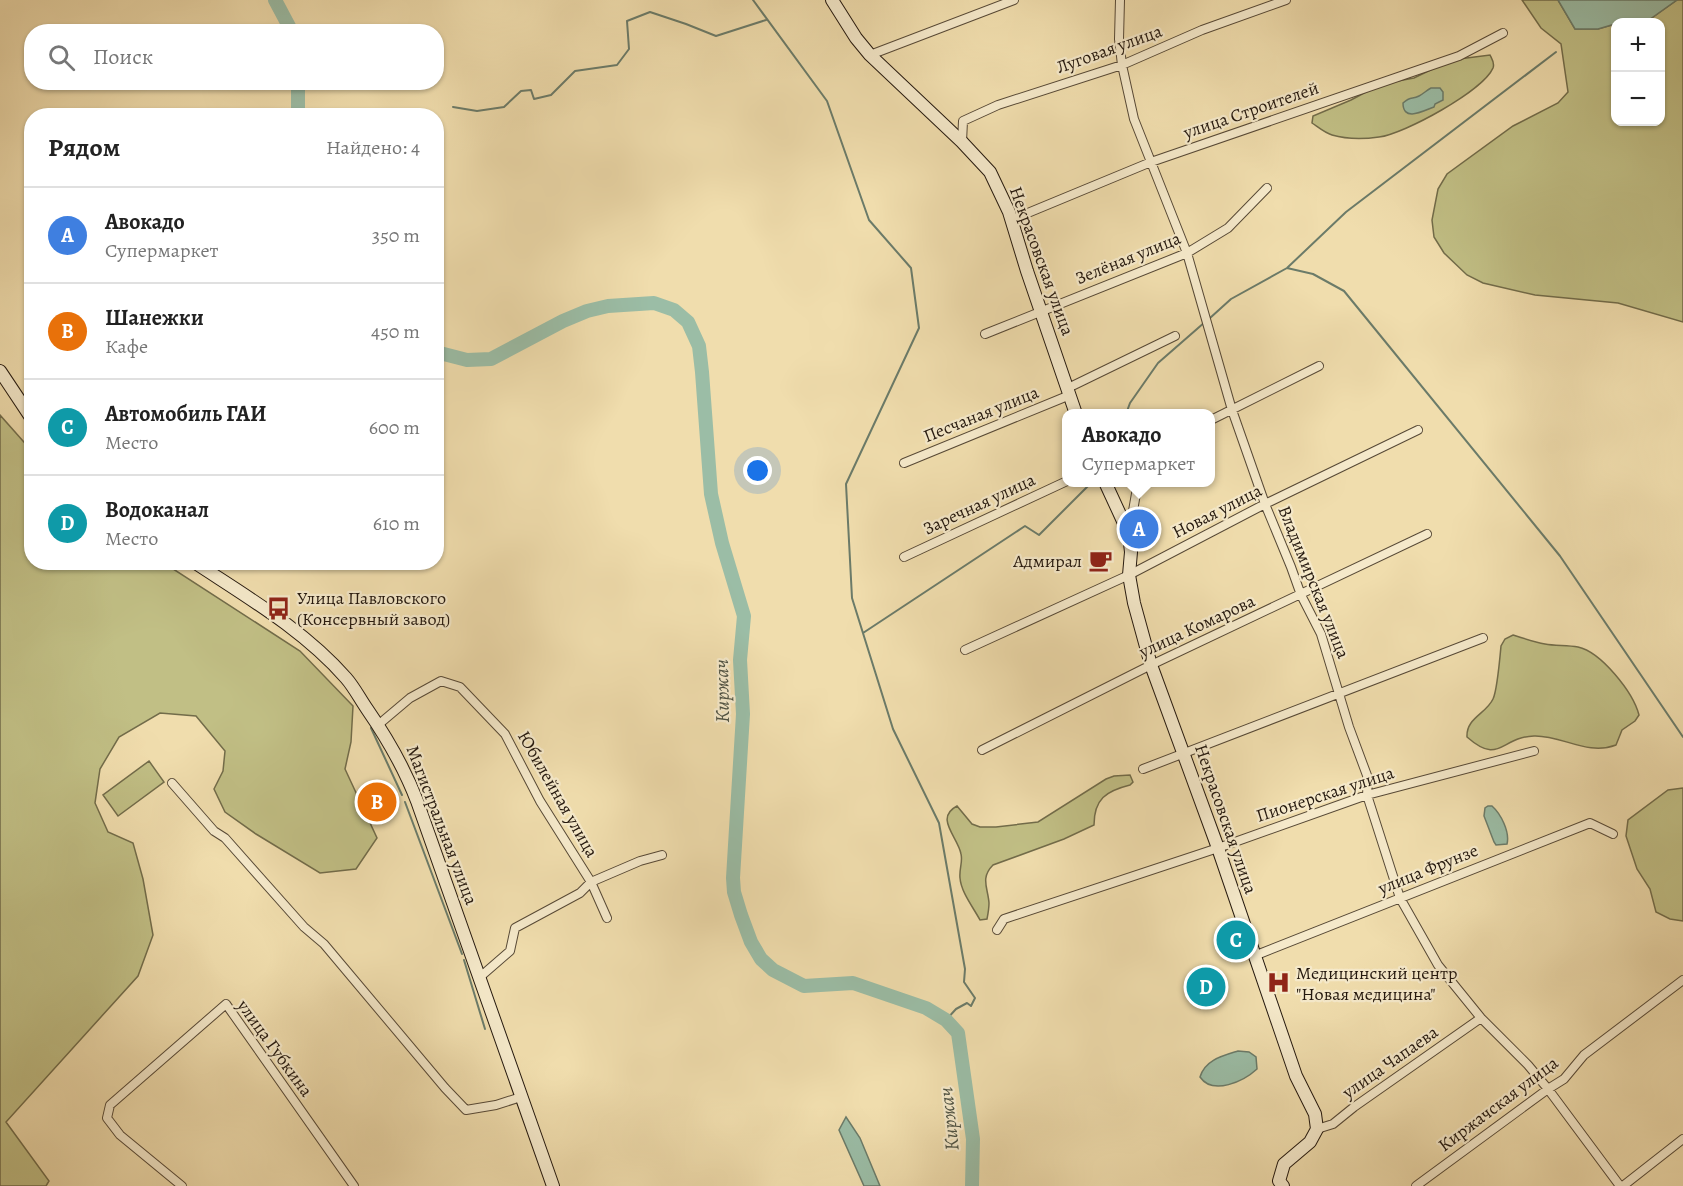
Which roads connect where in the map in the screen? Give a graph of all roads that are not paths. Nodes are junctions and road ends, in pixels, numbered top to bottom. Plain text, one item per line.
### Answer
1 (832, 0) edge
2 (1014, 0) edge
3 (1120, 0) edge
4 (1286, 0) edge
5 (1503, 33) dead end
6 (870, 55) junction
7 (1122, 65) junction
8 (962, 142) junction
9 (1151, 162) junction
10 (1267, 188) dead end
11 (1011, 220) junction
12 (1187, 253) junction
13 (1041, 311) junction
14 (985, 334) dead end
15 (1175, 336) dead end
16 (1319, 366) dead end
17 (0, 371) edge
18 (1069, 391) junction
19 (24, 407) edge
20 (1074, 409) edge
21 (1232, 410) junction
22 (1215, 418) edge
23 (1418, 430) dead end
24 (904, 464) dead end
25 (1062, 483) edge
26 (1107, 487) edge
27 (1137, 487) edge
28 (1265, 504) junction
29 (1129, 534) junction
30 (1427, 534) dead end
31 (904, 557) dead end
32 (206, 570) edge
33 (1129, 575) junction
34 (1301, 595) junction
35 (1483, 638) dead end
36 (965, 650) dead end
37 (1151, 665) junction
38 (1340, 692) junction
39 (378, 726) junction
40 (982, 750) dead end
41 (1534, 751) dead end
42 (1184, 752) junction
43 (1143, 769) dead end
44 (172, 783) dead end
45 (1367, 795) junction
46 (1613, 834) dead end
47 (1218, 848) junction
48 (662, 855) dead end
49 (591, 882) junction
50 (1400, 898) junction
51 (607, 918) dead end
52 (997, 930) dead end
53 (1254, 956) junction
54 (480, 977) junction
55 (1683, 980) edge
56 (1481, 1018) junction
57 (1548, 1089) junction
58 (521, 1097) junction
59 (1317, 1129) junction
60 (1683, 1139) edge
61 (182, 1186) edge
62 (354, 1186) edge
63 (553, 1186) edge
64 (1283, 1186) edge
65 (1416, 1186) edge
66 (1621, 1186) edge

1 - 6 street, Некрасовская улица
2 - 6 street
3 - 7 street, Владимирская улица
4 - 7 street, Луговая улица
5 - 9 street, улица Строителей
6 - 8 street, Некрасовская улица
7 - 8 street, Луговая улица
7 - 9 street, Владимирская улица
8 - 11 street, Некрасовская улица
9 - 11 street, улица Строителей
9 - 12 street, Владимирская улица
10 - 12 street, Зелёная улица
11 - 13 street, Некрасовская улица
12 - 13 street, Зелёная улица
12 - 21 street, Владимирская улица
13 - 14 street, Зелёная улица
13 - 18 street, Некрасовская улица
15 - 18 street, Песчаная улица
16 - 21 street
17 - 19 street
18 - 20 street, Некрасовская улица
18 - 24 street, Песчаная улица
21 - 22 street
21 - 28 street, Владимирская улица
23 - 28 street, Новая улица
25 - 31 street, Заречная улица
26 - 29 street, Некрасовская улица
27 - 29 street
28 - 33 street, Новая улица
28 - 34 street, Владимирская улица
29 - 33 street, Некрасовская улица
30 - 34 street, улица Комарова
32 - 39 street, Магистральная улица
33 - 36 street, Новая улица
33 - 37 street, Некрасовская улица
34 - 37 street, улица Комарова
34 - 38 street, Владимирская улица
35 - 38 street
37 - 40 street, улица Комарова
37 - 42 street, Некрасовская улица
38 - 42 street
38 - 45 street, Владимирская улица
39 - 49 street, Юбилейная улица
39 - 54 street, Магистральная улица
41 - 45 street, Пионерская улица
42 - 43 street
42 - 47 street, Некрасовская улица
44 - 58 street
45 - 47 street, Пионерская улица
45 - 50 street, Владимирская улица
46 - 50 street, улица Фрунзе
47 - 52 street, Пионерская улица
47 - 53 street, Некрасовская улица
48 - 49 street
49 - 51 street, Юбилейная улица
49 - 54 street
50 - 53 street, улица Фрунзе
50 - 56 street, Владимирская улица
53 - 59 street, Некрасовская улица
54 - 58 street, Магистральная улица
55 - 57 street, Киржачская улица
56 - 57 street, Владимирская улица
56 - 59 street, улица Чапаева
57 - 65 street, Киржачская улица
57 - 66 street, Владимирская улица
58 - 63 street, Магистральная улица
59 - 64 street
60 - 66 street
61 - 62 street, улица Губкина

